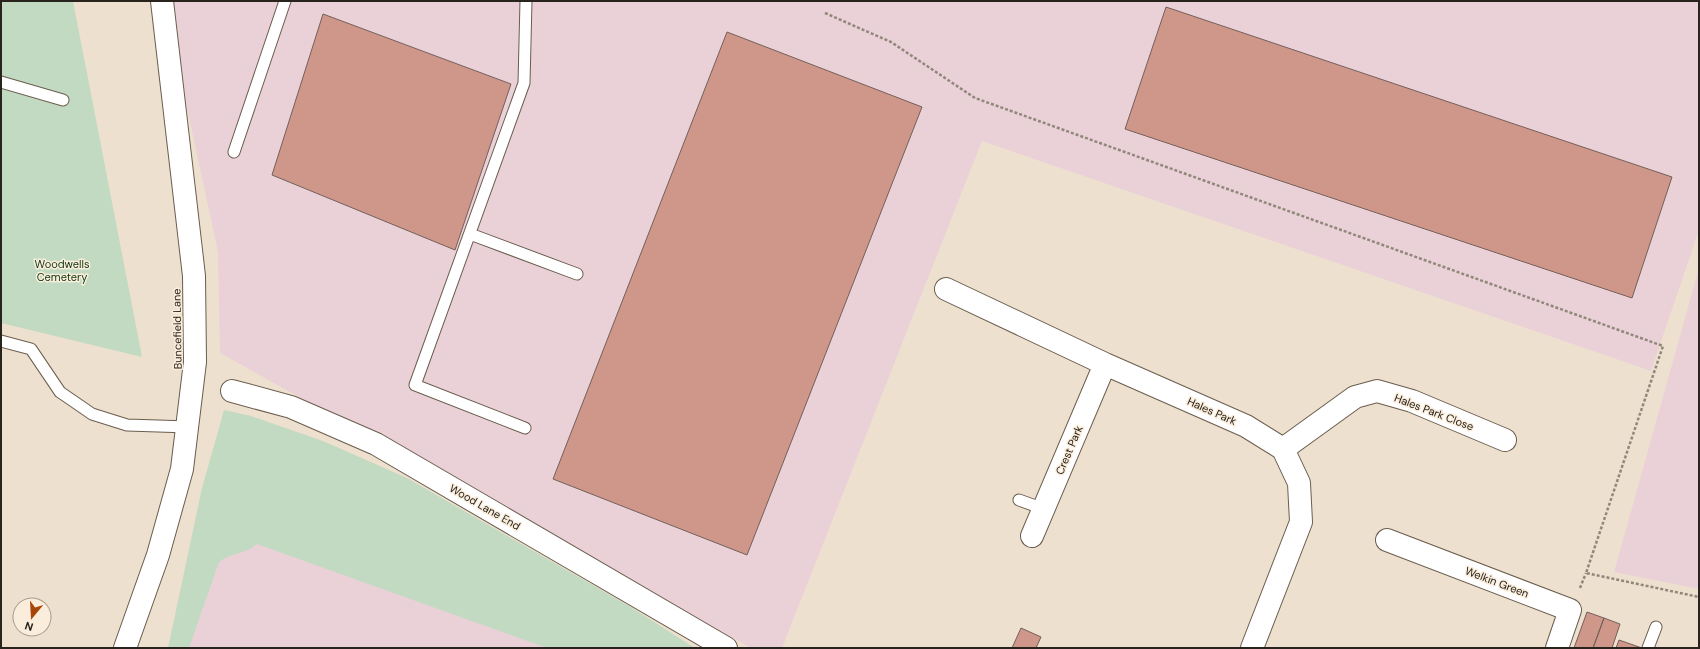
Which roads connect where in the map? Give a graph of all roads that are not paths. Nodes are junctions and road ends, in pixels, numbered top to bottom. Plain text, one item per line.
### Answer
1 (162, 1) edge
2 (285, 1) edge
3 (526, 1) edge
4 (1, 82) edge
5 (63, 100) dead end
6 (234, 152) dead end
7 (470, 234) junction
8 (577, 274) dead end
9 (946, 289) dead end
10 (1, 341) edge
11 (1105, 364) junction
12 (232, 390) dead end
13 (189, 426) junction
14 (526, 428) dead end
15 (1506, 440) dead end
16 (1283, 449) junction
17 (1019, 500) dead end
18 (1044, 509) junction
19 (1032, 536) dead end
20 (1387, 540) dead end
21 (1656, 627) dead end
22 (126, 648) edge
23 (726, 648) edge
24 (1252, 648) edge
25 (1557, 648) edge
26 (1648, 648) edge

1 - 13 street, Buncefield Lane
2 - 6 lane
3 - 7 lane
4 - 5 lane
7 - 8 lane
7 - 14 lane
9 - 11 street, Hales Park
10 - 13 lane
11 - 16 street, Hales Park
11 - 18 street, Crest Park
12 - 23 street, Wood Lane End
13 - 22 street, Buncefield Lane
15 - 16 street, Hales Park Close
16 - 24 street
17 - 18 lane
18 - 19 street, Crest Park
20 - 25 street, Welkin Green
21 - 26 lane

